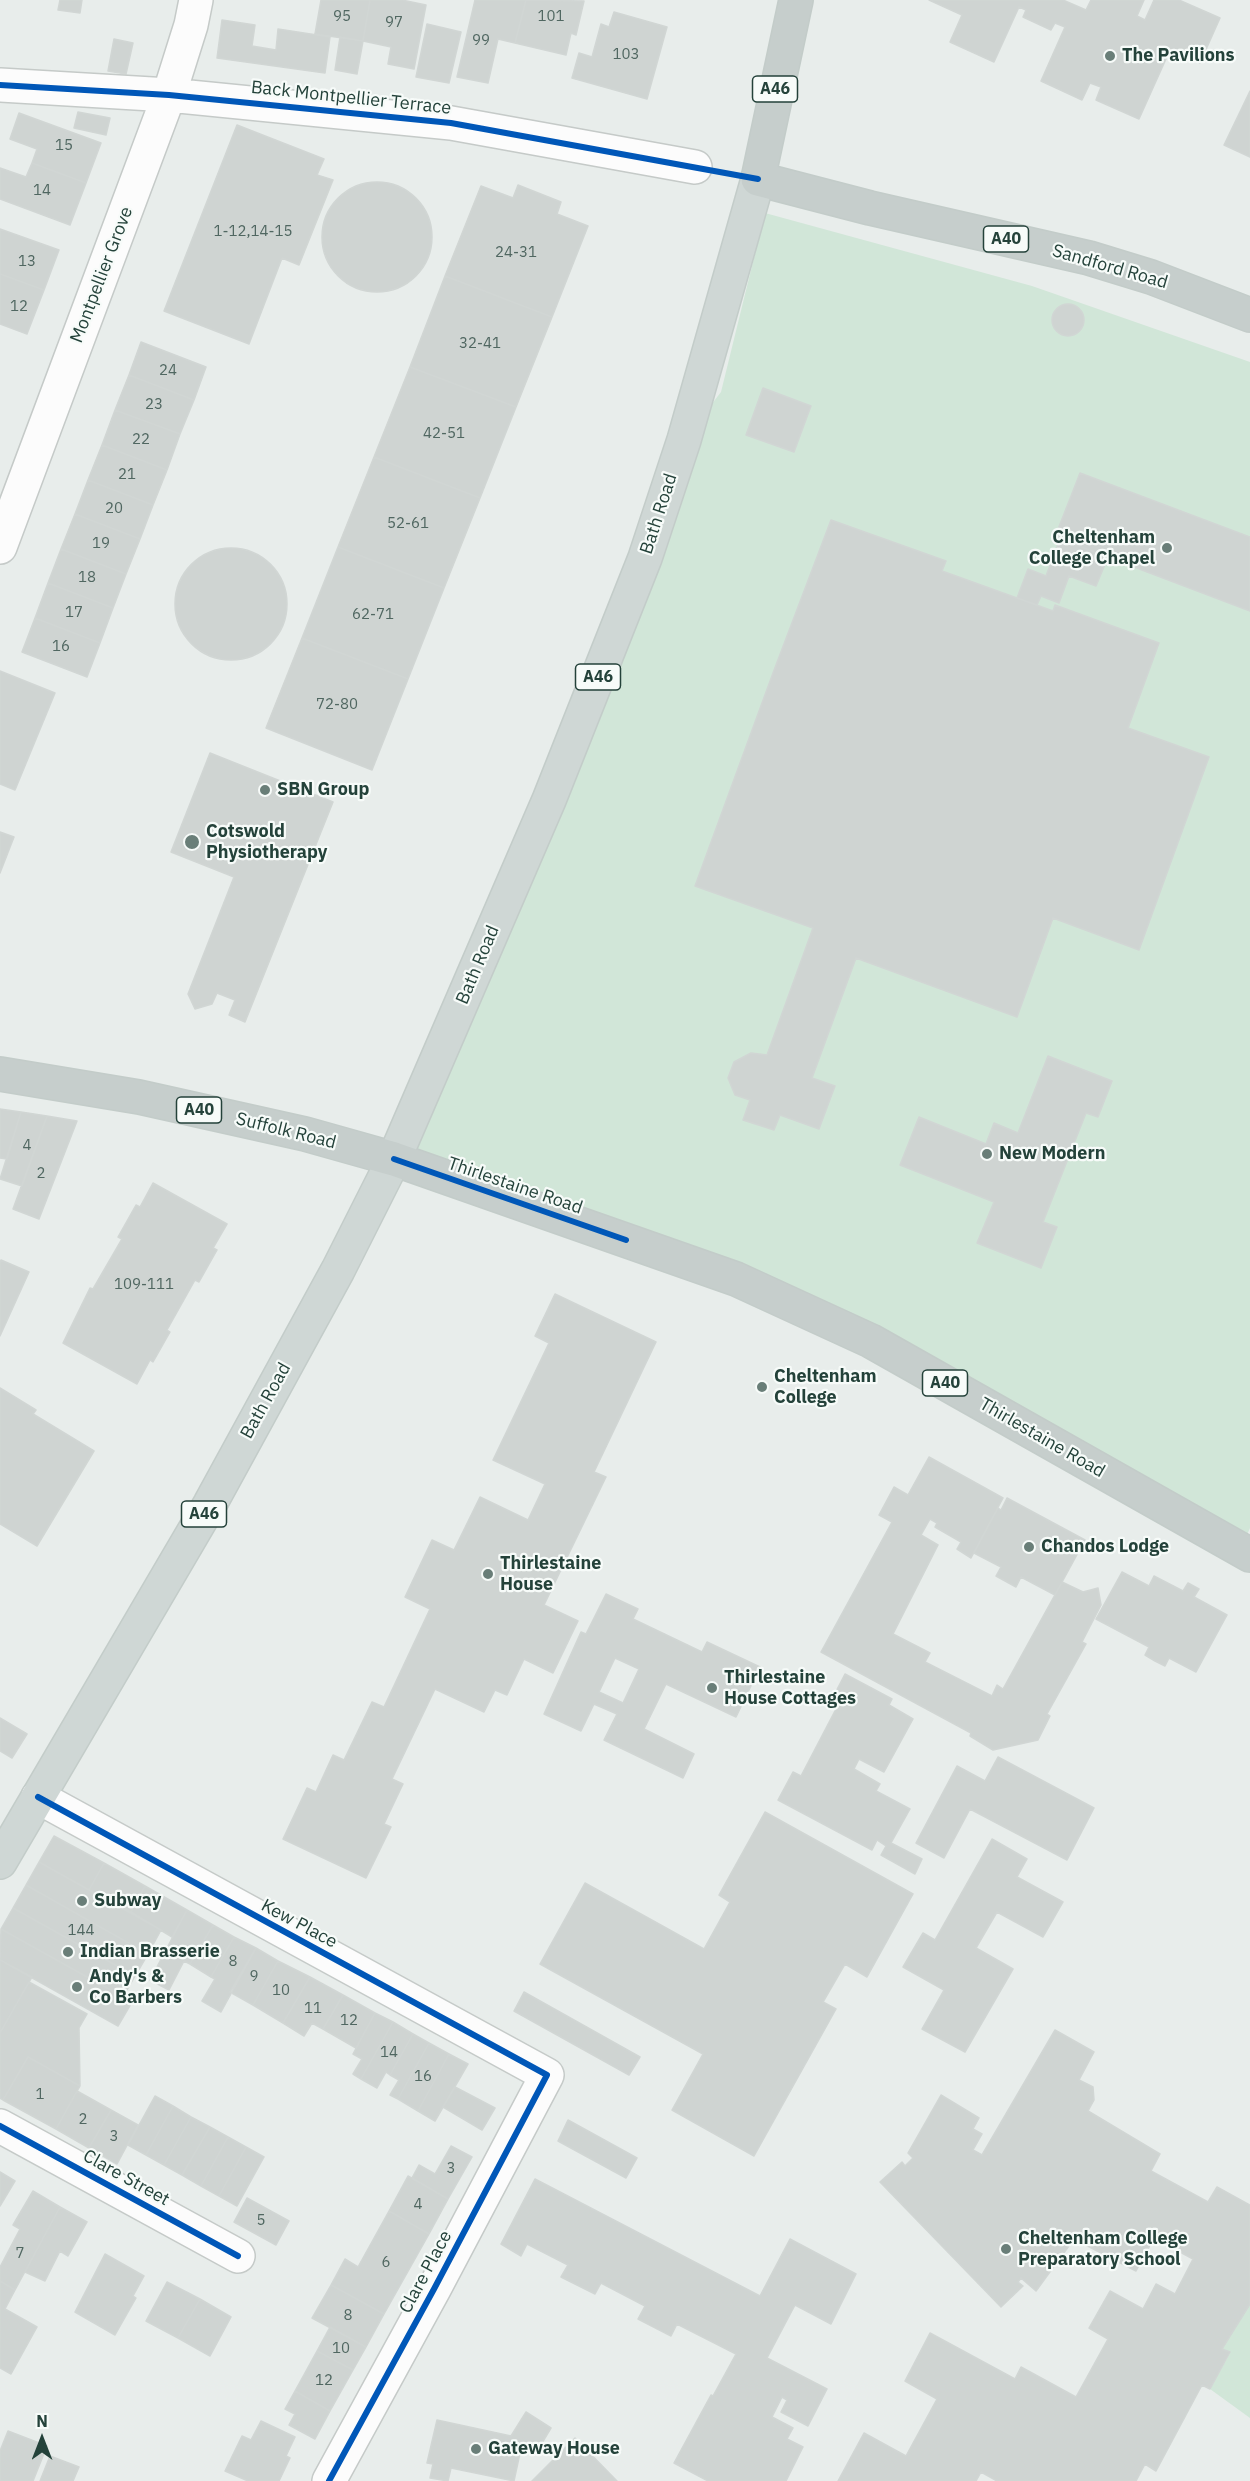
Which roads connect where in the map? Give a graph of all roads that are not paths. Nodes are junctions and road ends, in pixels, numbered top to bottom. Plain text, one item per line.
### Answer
1 (196, 0) edge
2 (796, 0) edge
3 (0, 85) edge
4 (169, 95) junction
5 (695, 167) dead end
6 (758, 179) junction
7 (1250, 315) edge
8 (0, 548) edge
9 (0, 1074) edge
10 (394, 1159) junction
11 (1250, 1556) edge
12 (38, 1797) junction
13 (0, 1862) edge
14 (547, 2076) joint
15 (0, 2126) edge
16 (238, 2256) dead end
17 (329, 2481) edge

1 - 4 street, Montpellier Grove
2 - 6 highway, Bath Road / A46
3 - 4 street, Back Montpellier Terrace
4 - 5 street, Back Montpellier Terrace
4 - 8 street, Montpellier Grove
6 - 7 highway, Sandford Road / A40
6 - 10 main road, Bath Road / A46
9 - 10 highway, Suffolk Road / A40
10 - 11 highway, Thirlestaine Road / A40
10 - 12 main road, Bath Road / A46
12 - 13 main road, Bath Road / A46
12 - 14 street, Kew Place
14 - 17 street, Clare Place
15 - 16 street, Clare Street

